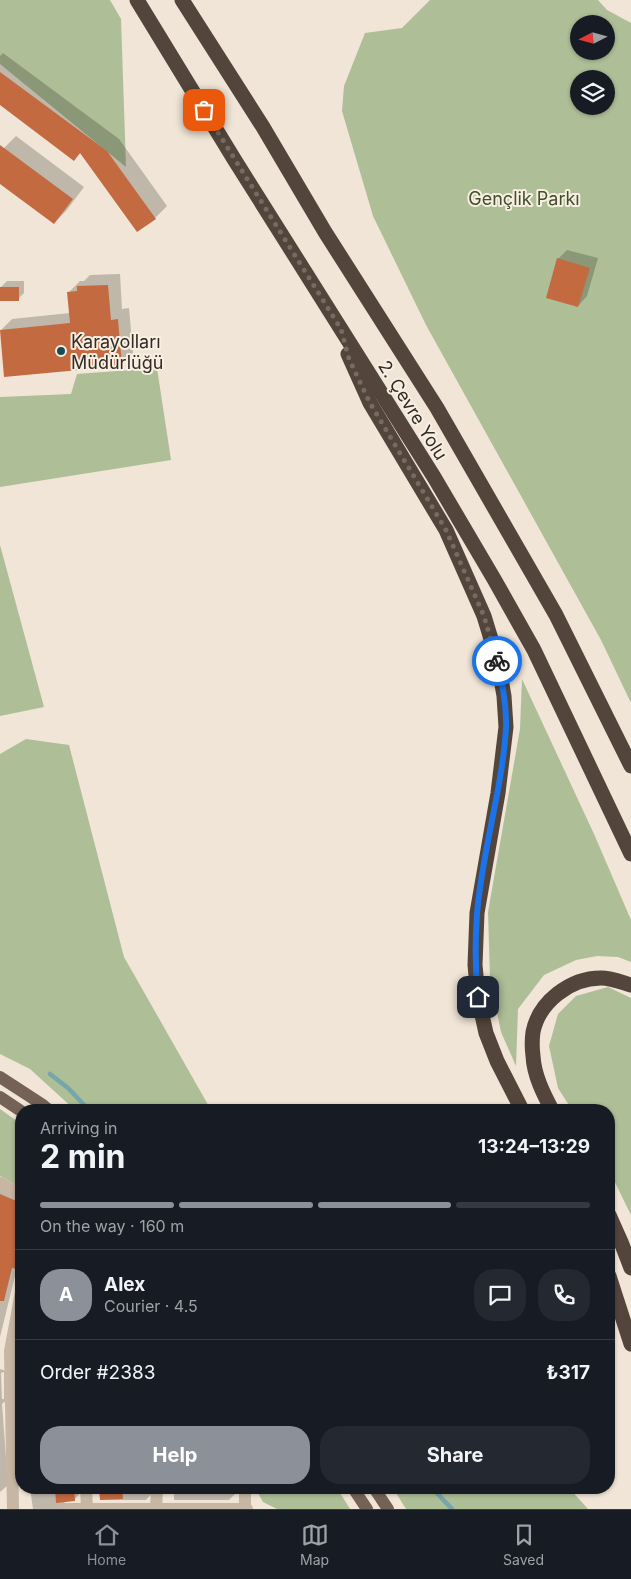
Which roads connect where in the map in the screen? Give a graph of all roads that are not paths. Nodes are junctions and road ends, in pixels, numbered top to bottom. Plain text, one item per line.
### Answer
1 (137, 0) edge
2 (182, 0) edge
3 (341, 329) junction
4 (631, 766) edge
5 (631, 854) edge
6 (631, 985) edge
7 (0, 1077) edge
8 (0, 1097) edge
9 (41, 1104) edge
10 (519, 1104) edge
11 (549, 1104) edge
12 (15, 1107) edge
13 (0, 1183) edge
14 (15, 1192) edge
15 (615, 1227) edge
16 (631, 1268) edge
17 (615, 1295) edge
18 (15, 1324) edge
19 (631, 1344) edge
20 (86, 1494) edge
21 (157, 1494) edge
22 (245, 1494) edge
23 (357, 1494) edge
24 (378, 1494) edge
25 (13, 1509) edge
26 (65, 1509) edge
27 (86, 1509) edge
28 (156, 1509) edge
29 (246, 1509) edge
30 (366, 1509) edge
31 (388, 1509) edge

1 - 3 highway, 2. Çevre Yolu
2 - 4 highway, 2. Çevre Yolu
3 - 5 highway, 2. Çevre Yolu
3 - 10 highway
6 - 11 highway
7 - 9 main road
8 - 12 main road
13 - 14 street
15 - 16 highway
17 - 19 highway
18 - 25 street
20 - 27 street
21 - 28 street
22 - 29 street
23 - 30 main road
24 - 31 main road
26 - 27 street
27 - 28 street
28 - 29 street

